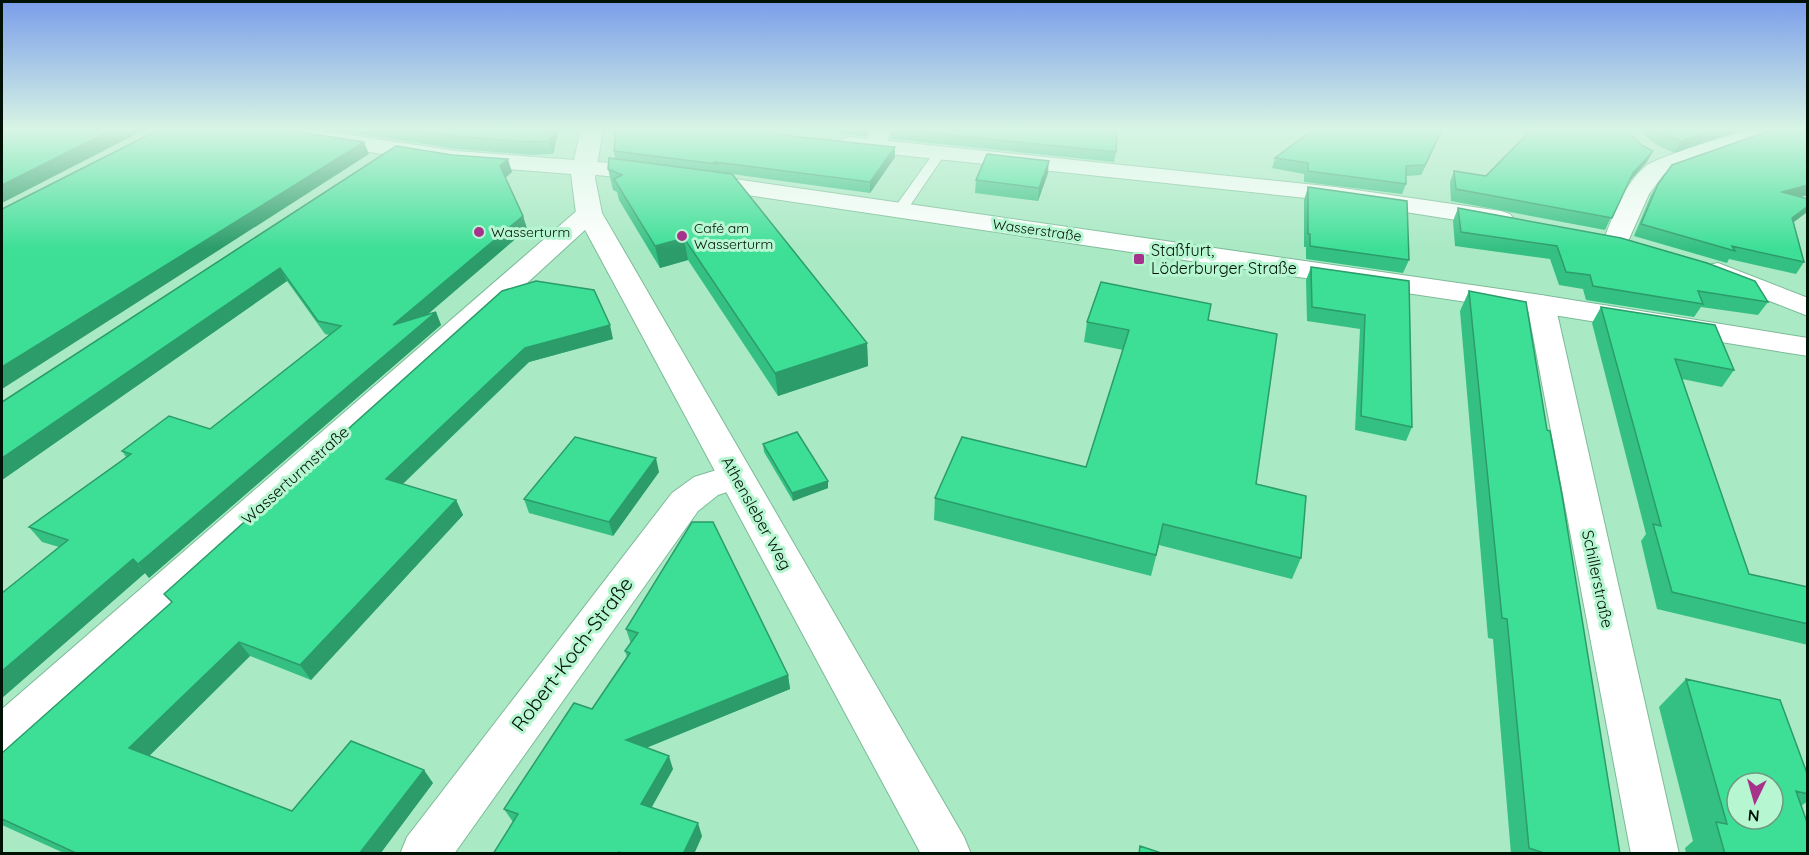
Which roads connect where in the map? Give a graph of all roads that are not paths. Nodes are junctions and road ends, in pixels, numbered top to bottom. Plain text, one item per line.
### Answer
1 (583, 168) edge
2 (596, 169) edge
3 (929, 169) edge
4 (1087, 169) edge
5 (1656, 169) edge
6 (900, 210) junction
7 (590, 213) junction
8 (1525, 224) edge
9 (1615, 242) edge
10 (1699, 265) edge
11 (1755, 286) junction
12 (1541, 304) junction
13 (1808, 308) edge
14 (1757, 339) junction
15 (1808, 347) edge
16 (736, 476) junction
17 (2, 736) edge
18 (424, 854) edge
19 (947, 854) edge
20 (1654, 854) edge

1 - 7 street, Athensleber Weg
2 - 6 street, Wasserstraße
3 - 6 lane
4 - 8 street
5 - 9 street
6 - 12 street, Wasserstraße
7 - 16 street, Athensleber Weg
7 - 17 street, Wasserturmstraße
10 - 11 street
11 - 13 street
11 - 14 street
12 - 14 street, Wasserstraße
12 - 20 street, Schillerstraße
14 - 15 street, Wasserstraße
16 - 18 street, Robert-Koch-Straße
16 - 19 street, Athensleber Weg

